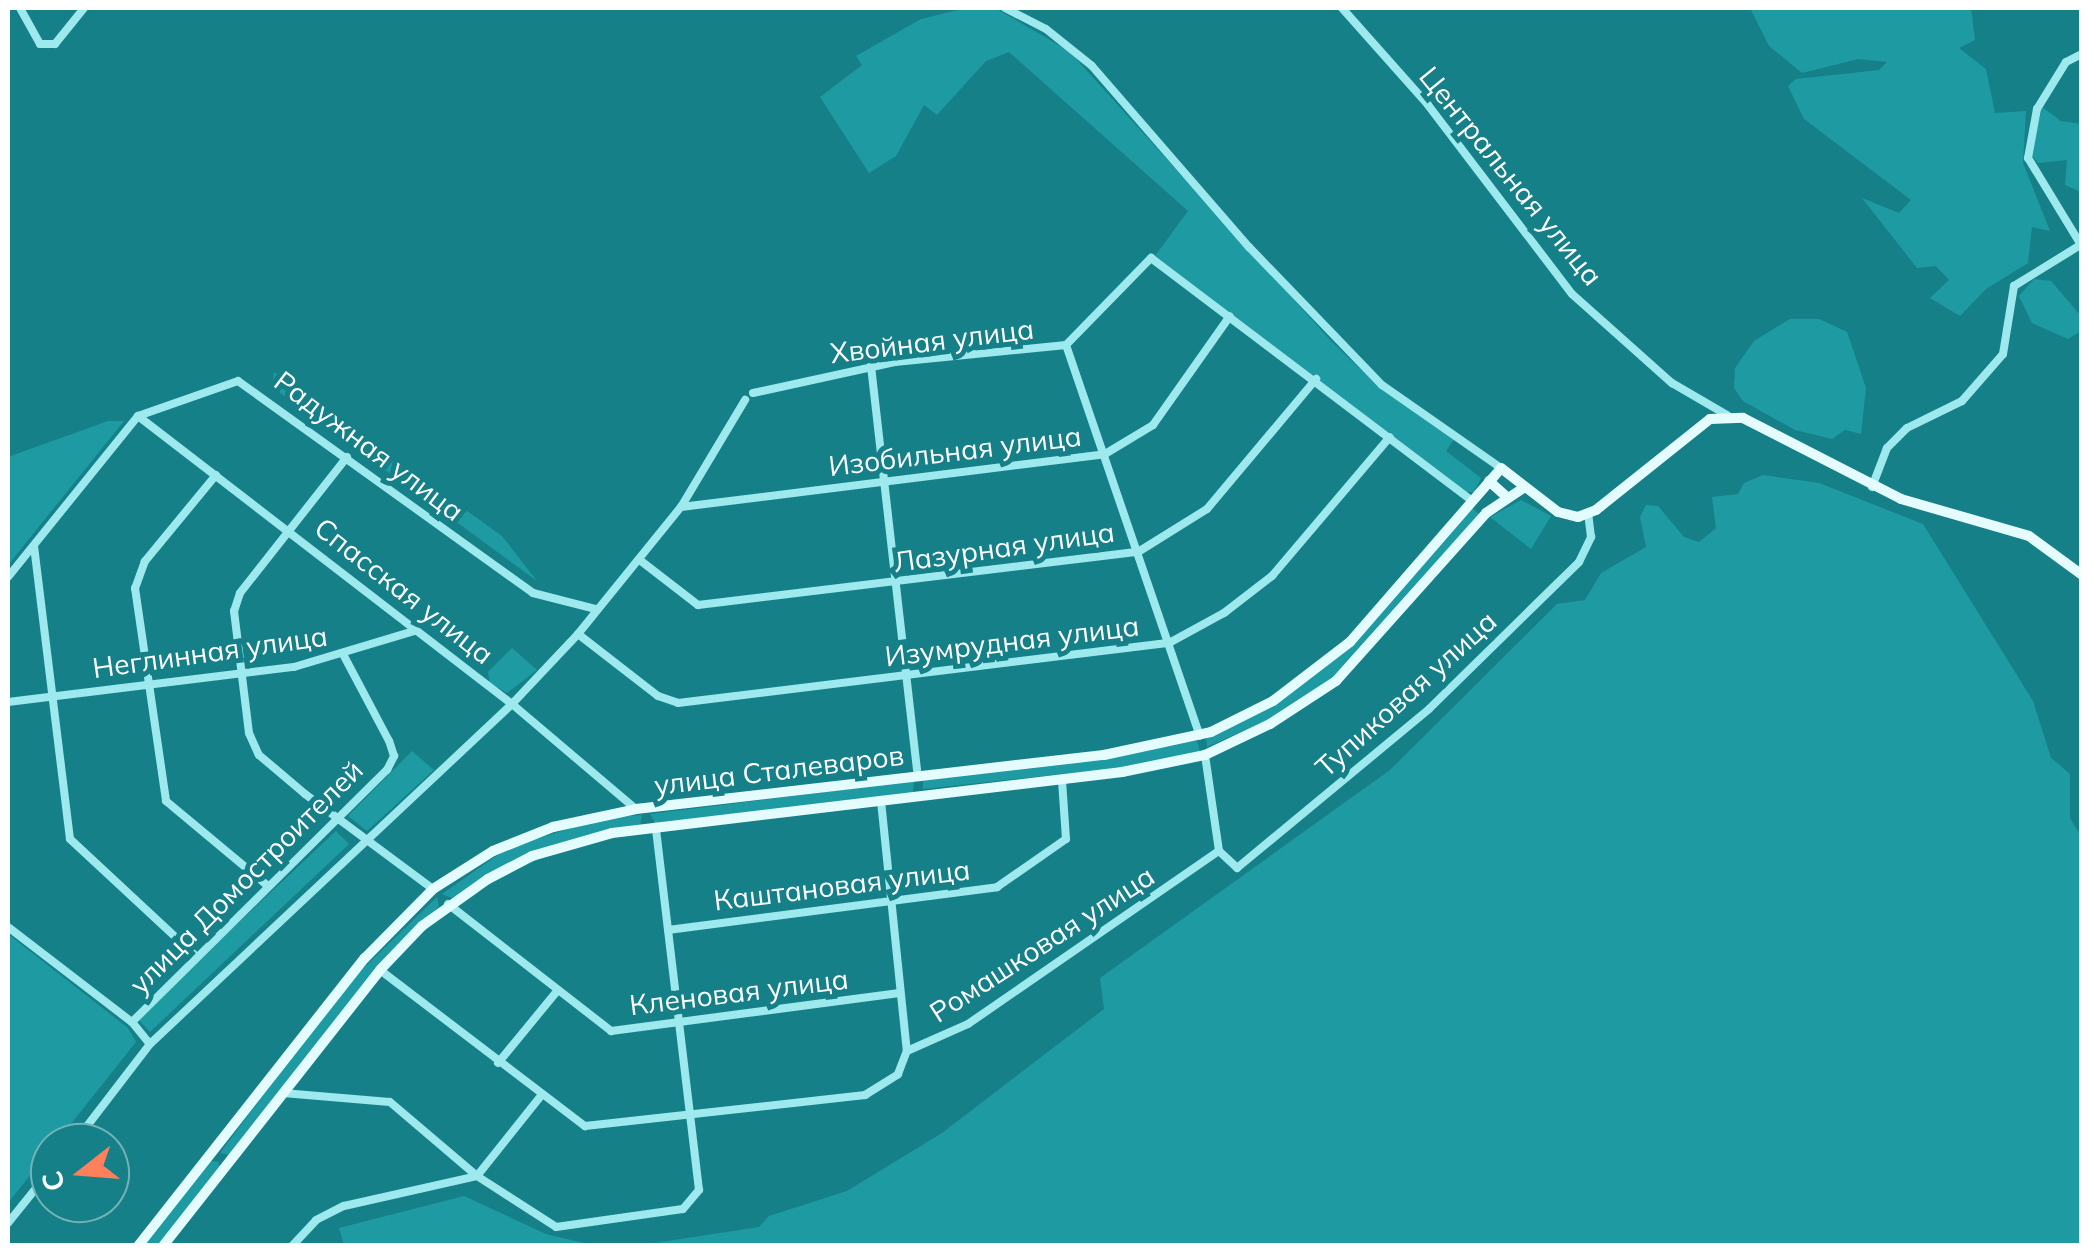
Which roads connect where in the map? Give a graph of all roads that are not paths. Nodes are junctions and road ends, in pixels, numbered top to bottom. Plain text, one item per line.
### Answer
1 (20, 8) edge
2 (84, 8) edge
3 (1005, 8) edge
4 (1342, 8) edge
5 (2082, 54) edge
6 (2081, 245) edge
7 (1230, 316) junction
8 (1066, 345) junction
9 (871, 366) junction
10 (1316, 378) junction
11 (1727, 415) junction
12 (138, 416) junction
13 (1390, 437) junction
14 (1106, 454) junction
15 (347, 457) junction
16 (1501, 468) junction
17 (216, 475) junction
18 (1489, 480) junction
19 (884, 484) junction
20 (1872, 486) junction
21 (1525, 487) junction
22 (1508, 498) junction
23 (1471, 500) junction
24 (681, 507) junction
25 (1486, 513) junction
26 (1588, 514) junction
27 (288, 530) junction
28 (34, 546) junction
29 (1138, 552) junction
30 (641, 561) junction
31 (2082, 575) edge
32 (8, 577) edge
33 (898, 585) junction
34 (596, 609) junction
35 (414, 631) junction
36 (578, 634) junction
37 (1169, 643) junction
38 (344, 656) junction
39 (242, 674) junction
40 (909, 679) junction
41 (150, 684) junction
42 (50, 696) junction
43 (8, 702) edge
44 (512, 704) junction
45 (1200, 736) junction
46 (1205, 755) junction
47 (918, 776) junction
48 (1062, 780) junction
49 (921, 795) junction
50 (881, 801) junction
51 (641, 809) junction
52 (339, 820) junction
53 (652, 827) junction
54 (366, 839) junction
55 (1219, 851) junction
56 (268, 886) junction
57 (433, 889) junction
58 (892, 901) junction
59 (448, 904) junction
60 (8, 927) edge
61 (668, 930) junction
62 (196, 956) junction
63 (380, 970) junction
64 (558, 990) junction
65 (900, 994) junction
66 (676, 1020) junction
67 (132, 1022) junction
68 (150, 1044) junction
69 (908, 1050) junction
70 (498, 1063) junction
71 (283, 1093) junction
72 (540, 1097) junction
73 (688, 1113) junction
74 (89, 1123) edge
75 (212, 1152) junction
76 (227, 1164) junction
77 (477, 1176) junction
78 (30, 1196) edge
79 (8, 1223) edge
80 (138, 1246) edge
81 (163, 1246) edge
82 (292, 1246) edge

1 - 2 street
3 - 16 street
4 - 11 street, Центральная улица
5 - 6 street
6 - 20 street
7 - 8 street, Хвойная улица
7 - 10 street
7 - 14 street, Изобильная улица
8 - 9 street, Хвойная улица
8 - 14 street
9 - 19 street
9 - 24 street, Хвойная улица
10 - 13 street
10 - 29 street, Лазурная улица
11 - 20 main road
11 - 26 main road
12 - 15 street, Радужная улица
12 - 17 street, Спасская улица
12 - 28 street
13 - 23 street
13 - 37 street, Изумрудная улица
14 - 19 street, Изобильная улица
14 - 29 street
15 - 27 street
15 - 34 street, Радужная улица
16 - 18 main road, улица Сталеваров
16 - 21 main road
17 - 27 street, Спасская улица
17 - 41 street
18 - 22 main road
18 - 23 main road, улица Сталеваров
19 - 24 street, Изобильная улица
19 - 33 street
20 - 31 main road
21 - 22 main road, улица Сталеваров
21 - 26 main road
22 - 25 main road, улица Сталеваров
23 - 25 main road
23 - 45 main road, улица Сталеваров
24 - 30 street, Хвойная улица
25 - 46 main road, улица Сталеваров
26 - 55 street, Тупиковая улица
27 - 35 street, Спасская улица
27 - 39 street
28 - 32 street
28 - 42 street
29 - 33 street, Лазурная улица
29 - 37 street
30 - 33 street, Лазурная улица
30 - 34 street, Хвойная улица
33 - 40 street
34 - 36 street, Хвойная улица
35 - 38 street, Неглинная улица
35 - 44 street, Спасская улица
36 - 40 street, Изумрудная улица
36 - 44 street, Хвойная улица
37 - 40 street, Изумрудная улица
37 - 45 street
38 - 39 street, Неглинная улица
38 - 52 street, улица Домостроителей
39 - 41 street, Неглинная улица
39 - 52 street
40 - 47 street
41 - 42 street, Неглинная улица
41 - 56 street
42 - 43 street, Неглинная улица
42 - 62 street
44 - 51 street, Спасская улица
44 - 54 street, Хвойная улица
45 - 46 main road
45 - 47 main road, улица Сталеваров
46 - 48 main road, улица Сталеваров
46 - 55 street
47 - 49 main road
47 - 51 main road, улица Сталеваров
48 - 49 main road, улица Сталеваров
48 - 58 street, Каштановая улица
49 - 50 main road, улица Сталеваров
50 - 53 main road, улица Сталеваров
50 - 58 street
51 - 53 main road
51 - 57 main road, улица Сталеваров
52 - 54 street
52 - 56 street, улица Домостроителей
53 - 59 main road, улица Сталеваров
53 - 61 street
54 - 57 street
54 - 68 street, Хвойная улица
55 - 69 street, Ромашковая улица
56 - 62 street, улица Домостроителей
57 - 59 main road
57 - 75 main road, улица Сталеваров
58 - 61 street, Каштановая улица
58 - 65 street
59 - 63 main road, улица Сталеваров
59 - 64 street, Кленовая улица
60 - 67 street, улица Домостроителей
61 - 66 street
62 - 67 street, улица Домостроителей
63 - 70 street, Ромашковая улица
63 - 71 main road, улица Сталеваров
64 - 66 street, Кленовая улица
64 - 70 street
65 - 66 street, Кленовая улица
65 - 69 street
66 - 73 street
67 - 68 street, улица Домостроителей
68 - 74 street, Хвойная улица
69 - 73 street, Ромашковая улица
70 - 72 street, Ромашковая улица
71 - 76 main road, улица Сталеваров
71 - 77 street
72 - 73 street, Ромашковая улица
72 - 77 street
73 - 77 street
75 - 76 main road
75 - 80 main road, улица Сталеваров
76 - 81 main road, улица Сталеваров
77 - 82 street
78 - 79 street

